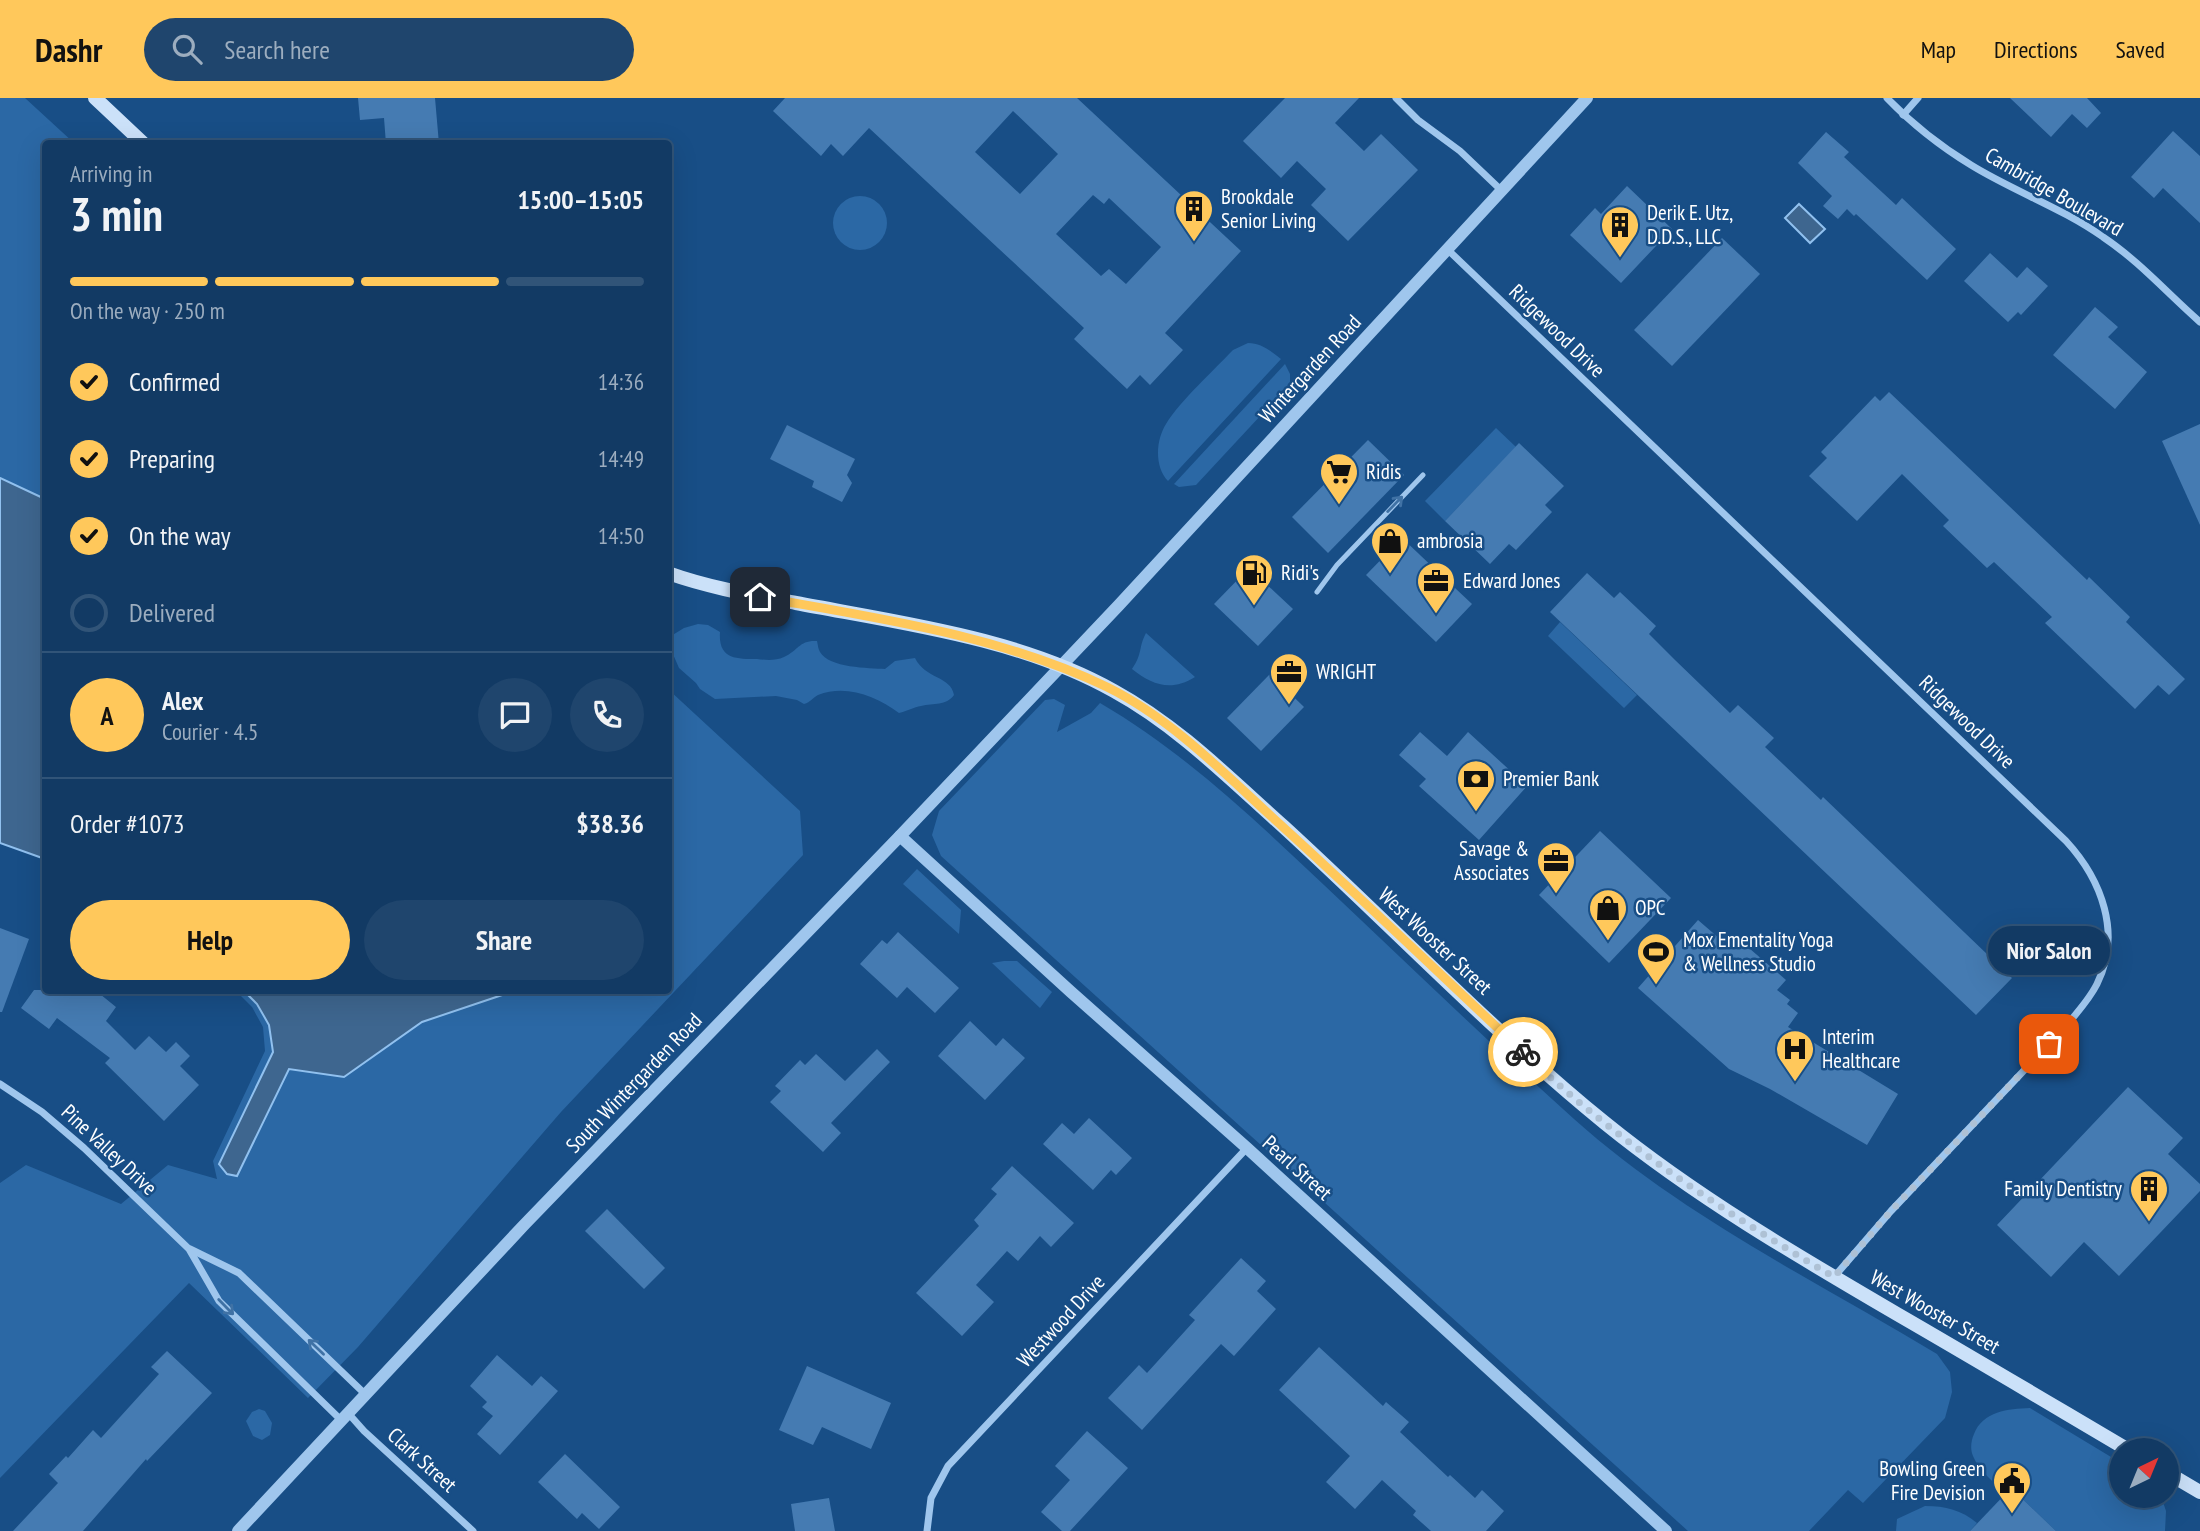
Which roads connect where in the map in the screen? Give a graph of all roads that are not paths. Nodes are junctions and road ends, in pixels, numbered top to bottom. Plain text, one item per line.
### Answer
1 (95, 98) edge
2 (1396, 98) edge
3 (1587, 98) edge
4 (1887, 98) edge
5 (1918, 98) edge
6 (1903, 115) junction
7 (140, 140) edge
8 (1501, 190) junction
9 (1446, 249) junction
10 (2200, 322) edge
11 (1423, 475) dead end
12 (672, 574) edge
13 (1317, 592) dead end
14 (1060, 666) junction
15 (900, 836) junction
16 (0, 1084) edge
17 (1247, 1148) junction
18 (190, 1249) junction
19 (1834, 1277) junction
20 (365, 1394) junction
21 (345, 1416) junction
22 (2109, 1439) edge
23 (2179, 1480) edge
24 (2200, 1492) edge
25 (238, 1531) edge
26 (473, 1531) edge
27 (927, 1531) edge
28 (1666, 1531) edge

1 - 7 main road
2 - 8 street
3 - 8 street, Wintergarden Road
4 - 6 street, Cambridge Boulevard
5 - 6 street
6 - 10 street, Cambridge Boulevard
8 - 9 street, Wintergarden Road
9 - 14 street, Wintergarden Road
9 - 19 street, Ridgewood Drive
13 -> 11 lane
12 - 14 main road, West Wooster Street
14 - 15 street, South Wintergarden Road
14 - 19 main road, West Wooster Street
15 - 17 street, Pearl Street
15 - 20 street, South Wintergarden Road
16 - 18 street, Pine Valley Drive
17 - 27 street, Westwood Drive
17 - 28 street, Pearl Street
20 -> 18 street, Pine Valley Drive
18 -> 21 street, Pine Valley Drive
19 - 22 main road, West Wooster Street
20 - 21 street, South Wintergarden Road
21 - 25 street, South Wintergarden Road
21 - 26 street, Clark Street
23 - 24 main road

